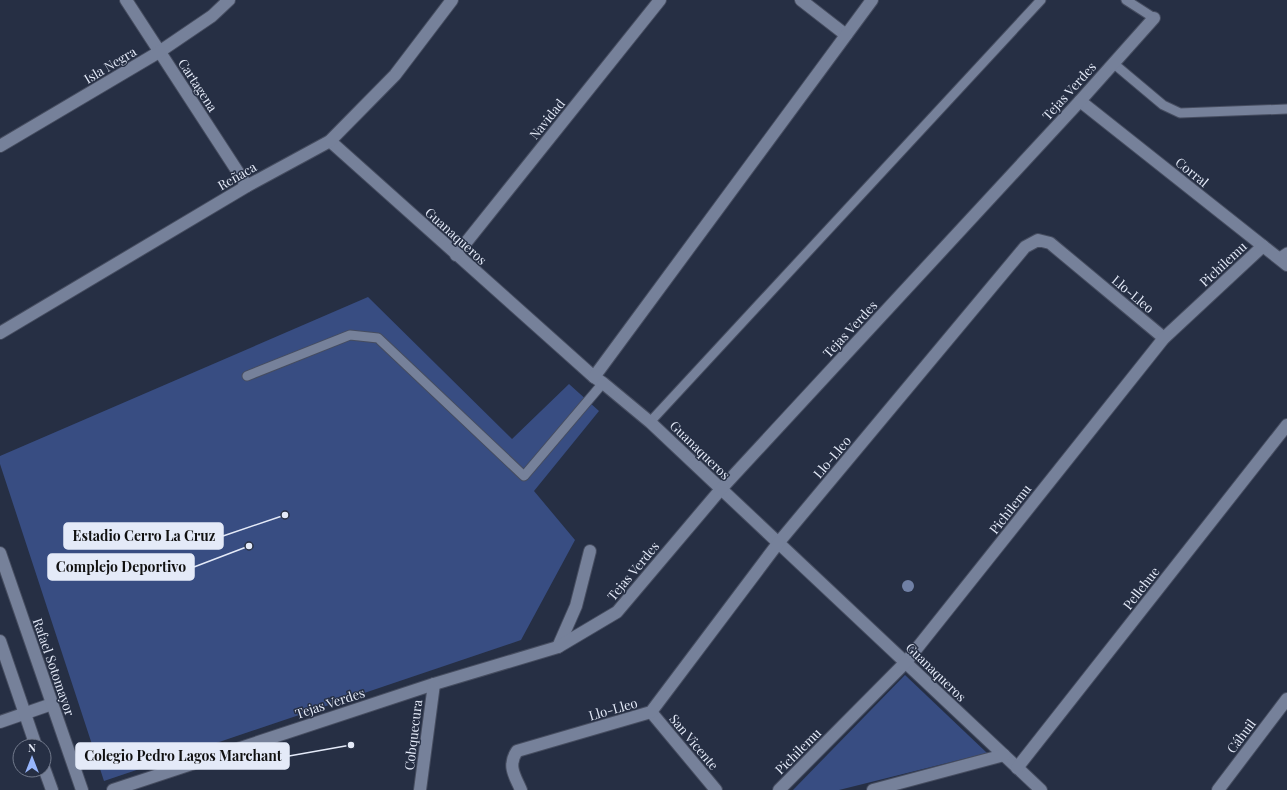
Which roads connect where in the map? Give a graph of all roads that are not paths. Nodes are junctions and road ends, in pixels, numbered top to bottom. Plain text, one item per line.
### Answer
1 (126, 0) edge
2 (229, 0) edge
3 (452, 0) edge
4 (660, 0) edge
5 (801, 0) edge
6 (872, 0) edge
7 (1041, 0) edge
8 (1126, 0) edge
9 (1154, 18) joint
10 (846, 35) junction
11 (159, 52) junction
12 (1113, 63) junction
13 (1080, 101) junction
14 (1287, 109) edge
15 (330, 141) junction
16 (0, 146) edge
17 (246, 186) junction
18 (1263, 246) junction
19 (456, 255) junction
20 (1284, 258) edge
21 (0, 333) edge
22 (1164, 338) junction
23 (247, 376) dead end
24 (599, 380) junction
25 (650, 422) junction
26 (1287, 425) edge
27 (721, 489) junction
28 (779, 542) junction
29 (590, 551) dead end
30 (0, 553) edge
31 (0, 641) edge
32 (558, 647) junction
33 (906, 662) junction
34 (434, 684) junction
35 (1287, 699) edge
36 (52, 704) junction
37 (651, 712) junction
38 (25, 714) junction
39 (0, 722) edge
40 (33, 738) edge
41 (1004, 755) junction
42 (1017, 768) junction
43 (48, 778) edge
44 (52, 790) edge
45 (82, 790) edge
46 (113, 790) edge
47 (420, 790) edge
48 (520, 790) edge
49 (716, 790) edge
50 (779, 790) edge
51 (873, 790) edge
52 (1042, 790) edge
53 (1218, 790) edge

1 - 11 street, Cartagena
2 - 11 street, Isla Negra
3 - 15 street, Reñaca
4 - 19 street, Navidad
5 - 10 street
6 - 10 street
7 - 25 lane
8 - 9 lane
9 - 12 street, Tejas Verdes
10 - 24 street
11 - 16 street, Isla Negra
11 - 17 street, Cartagena
12 - 13 street, Tejas Verdes
12 - 14 lane
13 - 18 street, Corral
13 - 27 street, Tejas Verdes
15 - 17 street, Reñaca
15 - 19 street, Guanaqueros
17 - 21 street, Reñaca
18 - 20 street, Corral
18 - 22 street, Pichilemu
19 - 24 street, Guanaqueros
22 - 28 street, Llo-Lleo
22 - 33 street, Pichilemu
23 - 24 lane
24 - 25 street, Guanaqueros
25 - 27 street, Guanaqueros
26 - 42 street, Pellehue
27 - 28 street, Guanaqueros
27 - 32 street, Tejas Verdes
28 - 33 street, Guanaqueros
28 - 37 street, Llo-Lleo
29 - 32 street
30 - 36 street, Rafael Sotomayor
31 - 38 street
32 - 34 street, Tejas Verdes
33 - 41 street, Guanaqueros
33 - 50 street, Pichilemu
34 - 46 street, Tejas Verdes
34 - 47 street, Cobquecura
35 - 53 street, Cáhuil
36 - 38 street
36 - 45 street, Rafael Sotomayor
37 - 48 street, Llo-Lleo
37 - 49 street, San Vicente
38 - 39 street
38 - 40 street
41 - 42 street, Guanaqueros
41 - 51 street
42 - 52 street, Guanaqueros
43 - 44 street

